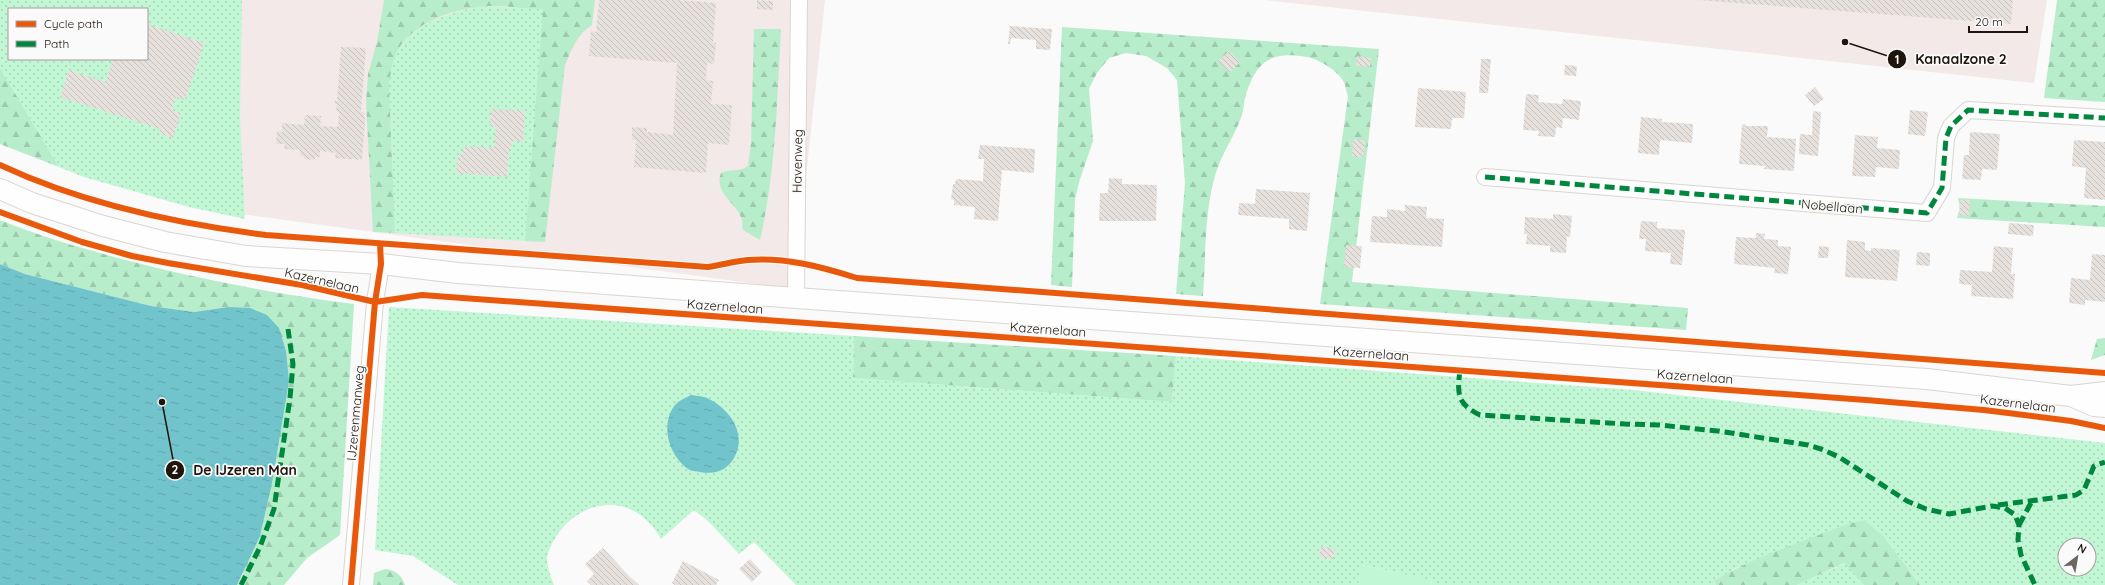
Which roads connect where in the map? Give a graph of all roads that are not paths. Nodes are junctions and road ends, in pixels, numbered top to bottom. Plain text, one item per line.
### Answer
1 (799, 0) edge
2 (2105, 118) edge
3 (1485, 178) dead end
4 (0, 189) edge
5 (380, 264) junction
6 (796, 298) junction
7 (2105, 392) edge
8 (2071, 396) junction
9 (2105, 407) edge
10 (351, 585) edge

1 - 6 street, Havenweg
2 - 3 street, Nobellaan
4 - 5 street, Kazernelaan
5 - 6 street, Kazernelaan
5 - 10 street, IJzerenmanweg
6 - 8 street, Kazernelaan
7 - 8 street, Kazernelaan
8 - 9 street, Kazernelaan

